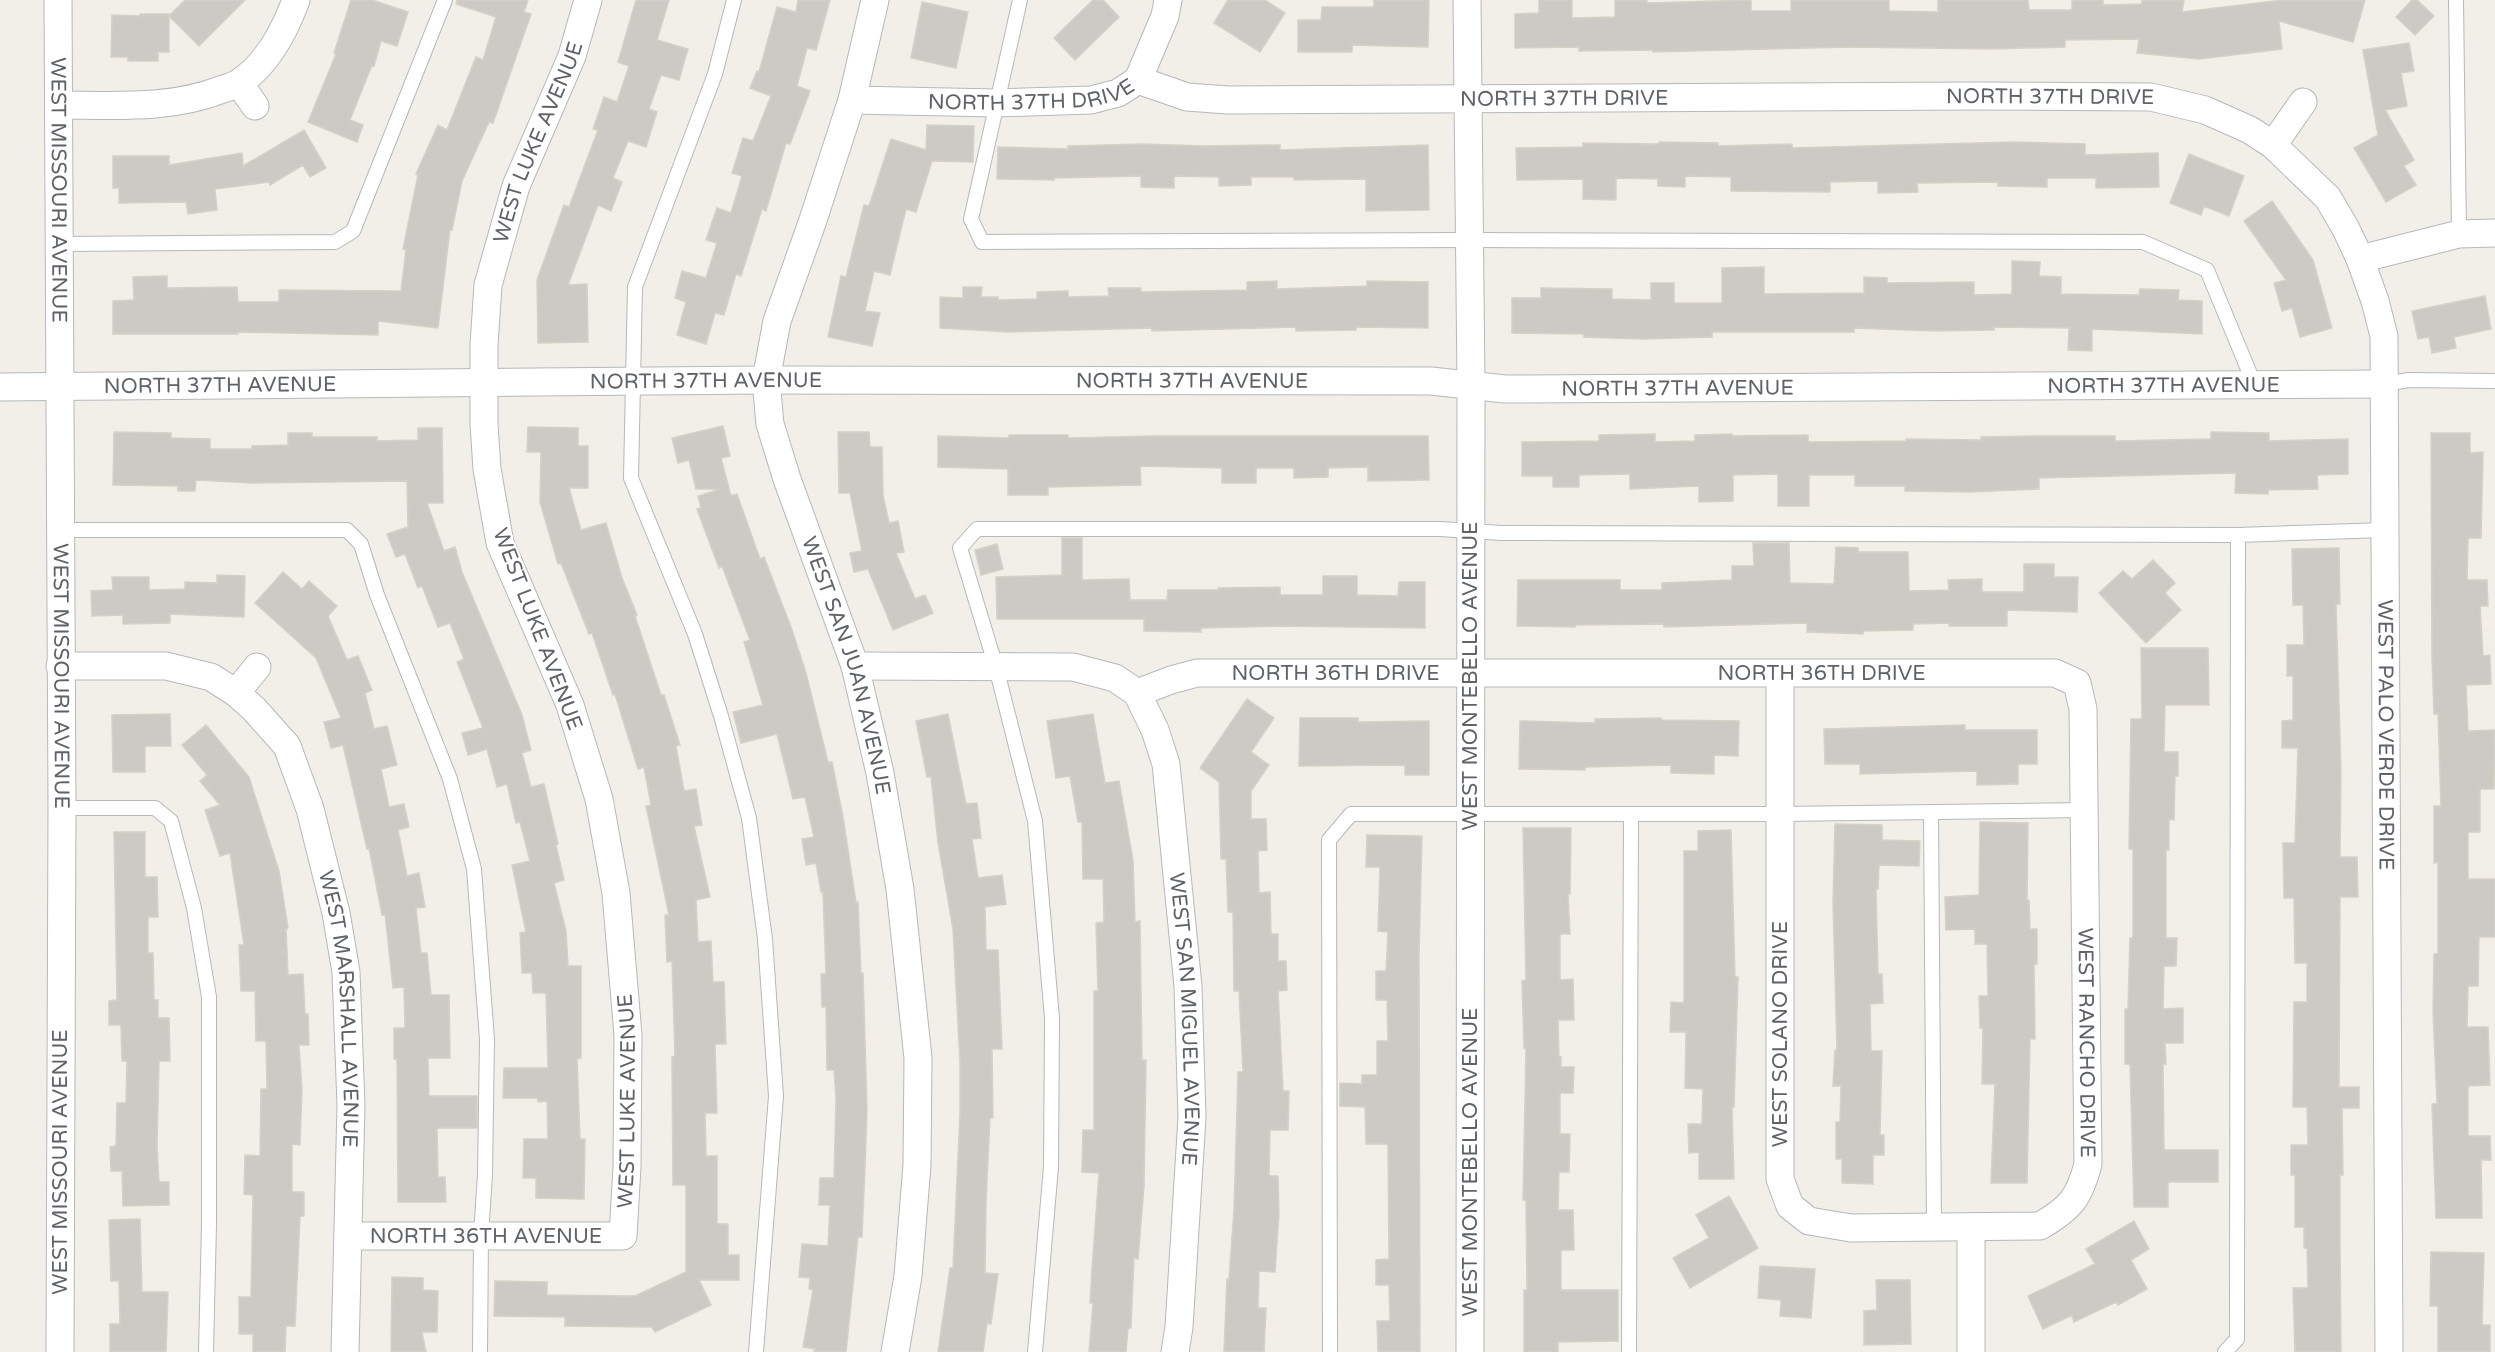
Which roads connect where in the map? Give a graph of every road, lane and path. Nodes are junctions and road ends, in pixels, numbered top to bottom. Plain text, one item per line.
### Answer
1 (58, 0) edge
2 (296, 0) edge
3 (445, 0) edge
4 (588, 0) edge
5 (734, 0) edge
6 (874, 0) edge
7 (1020, 0) edge
8 (1168, 0) edge
9 (1467, 0) edge
10 (2456, 0) edge
11 (1138, 80) junction
12 (239, 83) junction
13 (1469, 98) junction
14 (852, 100) junction
15 (2303, 102) dead end
16 (996, 103) junction
17 (59, 105) junction
18 (255, 106) dead end
19 (2273, 145) junction
20 (2495, 233) edge
21 (2459, 234) junction
22 (1470, 240) junction
23 (60, 244) junction
24 (2360, 259) junction
25 (766, 380) junction
26 (633, 381) junction
27 (2495, 381) edge
28 (484, 382) junction
29 (1471, 384) junction
30 (2384, 384) junction
31 (61, 386) junction
32 (2255, 386) junction
33 (0, 387) edge
34 (61, 530) junction
35 (2385, 530) junction
36 (1470, 531) junction
37 (2238, 535) junction
38 (60, 666) junction
39 (855, 666) junction
40 (257, 667) dead end
41 (996, 667) junction
42 (1470, 674) junction
43 (1780, 674) junction
44 (2077, 683) joint
45 (236, 693) junction
46 (1137, 693) junction
47 (62, 808) junction
48 (2083, 810) junction
49 (1931, 812) junction
50 (1470, 814) junction
51 (1631, 814) junction
52 (1780, 814) junction
53 (1934, 1227) junction
54 (1971, 1228) junction
55 (348, 1236) junction
56 (481, 1236) junction
57 (623, 1236) joint
58 (60, 1352) edge
59 (206, 1352) edge
60 (345, 1352) edge
61 (480, 1352) edge
62 (756, 1352) edge
63 (895, 1352) edge
64 (1035, 1352) edge
65 (1175, 1352) edge
66 (1330, 1352) edge
67 (1470, 1352) edge
68 (1629, 1352) edge
69 (1971, 1352) edge
70 (2225, 1352) edge
71 (2389, 1352) edge

1 - 17 street, WEST MISSOURI AVENUE
2 - 12 street
3 - 23 lane
4 - 28 street, WEST LUKE AVENUE
5 - 26 lane
6 - 14 street, WEST SAN JUAN AVENUE
7 - 16 lane
8 - 11 street
9 - 13 street, WEST MONTEBELLO AVENUE
10 - 21 lane
11 - 13 street, NORTH 37TH DRIVE
11 - 16 street, NORTH 37TH DRIVE
12 - 17 street
12 - 18 street
13 - 19 street, NORTH 37TH DRIVE
13 - 22 street, WEST MONTEBELLO AVENUE
14 - 16 street, NORTH 37TH DRIVE
14 - 25 street, WEST SAN JUAN AVENUE
15 - 19 street
16 - 22 lane
17 - 23 street, WEST MISSOURI AVENUE
19 - 24 street, NORTH 37TH DRIVE
20 - 21 street
21 - 24 street
22 - 29 street, WEST MONTEBELLO AVENUE
22 - 32 lane
23 - 31 street, WEST MISSOURI AVENUE
24 - 30 street, WEST PALO VERDE DRIVE
25 - 26 street, NORTH 37TH AVENUE
25 - 29 street, NORTH 37TH AVENUE
25 - 39 street, WEST SAN JUAN AVENUE
26 - 28 street, NORTH 37TH AVENUE
26 - 62 lane
27 - 30 lane
28 - 31 street, NORTH 37TH AVENUE
28 - 57 street, WEST LUKE AVENUE
29 - 32 street, NORTH 37TH AVENUE
29 - 36 street, WEST MONTEBELLO AVENUE
30 - 32 street, NORTH 37TH AVENUE
30 - 35 street, WEST PALO VERDE DRIVE
31 - 33 street, NORTH 37TH AVENUE
31 - 34 street, WEST MISSOURI AVENUE
34 - 38 street, WEST MISSOURI AVENUE
34 - 56 lane
35 - 37 lane
35 - 71 street, WEST PALO VERDE DRIVE
36 - 37 lane
36 - 41 lane
36 - 42 street, WEST MONTEBELLO AVENUE
37 - 70 lane
38 - 45 street, WEST MARSHALL AVENUE
38 - 47 street, WEST MISSOURI AVENUE
39 - 41 street
39 - 63 street, WEST SAN JUAN AVENUE
40 - 45 street
41 - 46 street
41 - 64 lane
42 - 43 street, NORTH 36TH DRIVE
42 - 46 street, NORTH 36TH DRIVE
42 - 50 street, WEST MONTEBELLO AVENUE
43 - 44 street, NORTH 36TH DRIVE
43 - 52 street, WEST SOLANO DRIVE
44 - 48 street, WEST RANCHO DRIVE
45 - 55 street, WEST MARSHALL AVENUE
46 - 65 street, WEST SAN MIGUEL AVENUE
47 - 58 street, WEST MISSOURI AVENUE
47 - 59 lane
48 - 49 lane
48 - 54 street, WEST RANCHO DRIVE
49 - 52 lane
49 - 53 lane
50 - 51 lane
50 - 66 lane
50 - 67 street, WEST MONTEBELLO AVENUE
51 - 52 lane
51 - 68 lane
52 - 53 street, WEST SOLANO DRIVE
53 - 54 street, WEST SOLANO DRIVE
54 - 69 street
55 - 56 street, NORTH 36TH AVENUE
55 - 60 street, WEST MARSHALL AVENUE
56 - 57 street, NORTH 36TH AVENUE
56 - 61 lane

